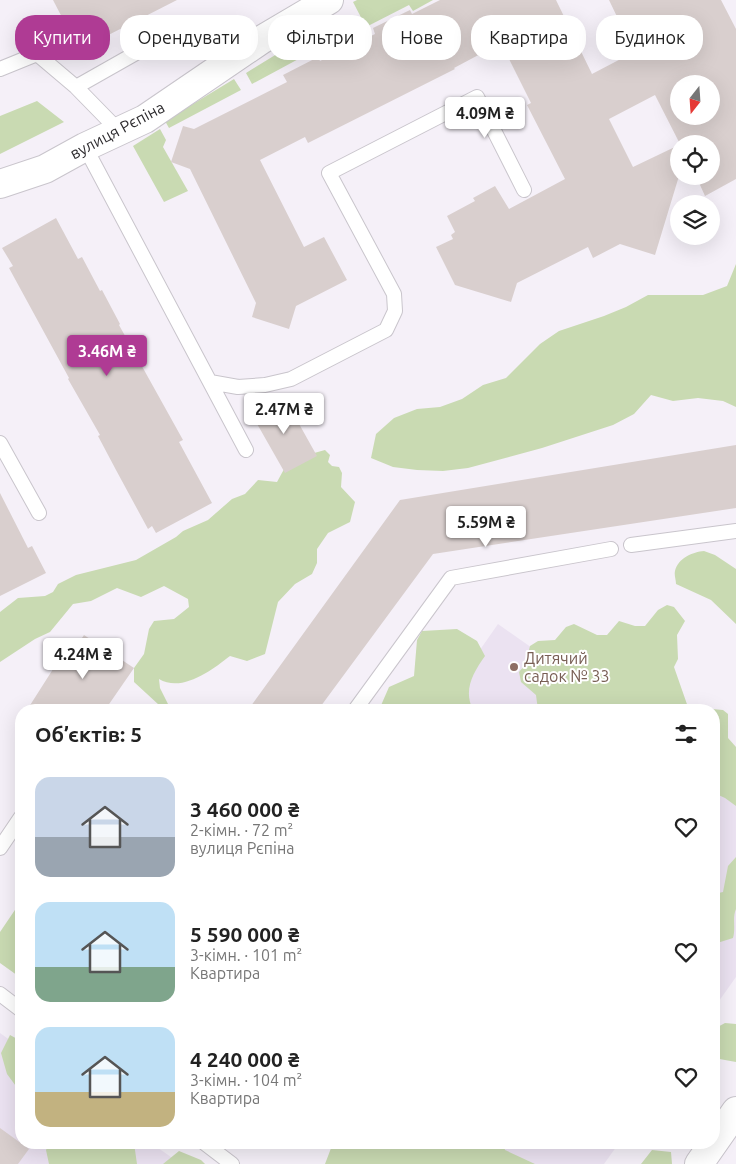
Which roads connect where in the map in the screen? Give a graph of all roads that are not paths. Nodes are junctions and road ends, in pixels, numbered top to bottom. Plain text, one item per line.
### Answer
1 (329, 0) edge
2 (123, 60) edge
3 (0, 69) edge
4 (76, 87) junction
5 (119, 131) junction
6 (85, 147) junction
7 (0, 184) edge
8 (524, 190) dead end
9 (210, 382) junction
10 (0, 443) edge
11 (246, 450) dead end
12 (39, 513) dead end
13 (736, 531) edge
14 (631, 545) dead end
15 (611, 548) dead end
16 (359, 704) edge
17 (15, 826) edge
18 (0, 848) edge
19 (0, 994) edge
20 (15, 1005) edge
21 (736, 1110) edge
22 (720, 1133) edge
23 (212, 1149) edge
24 (709, 1149) edge
25 (232, 1164) edge
26 (699, 1164) edge

1 - 5 street, вулиця Рєпіна
2 - 4 lane
3 - 4 lane
4 - 5 lane
5 - 6 street, вулиця Рєпіна
6 - 7 street, вулиця Рєпіна
6 - 9 lane
8 - 9 lane
9 - 11 lane
10 - 12 lane
13 - 14 lane
15 - 16 lane
17 - 18 lane
19 - 20 lane
21 - 22 street
23 - 25 lane
24 - 26 street

